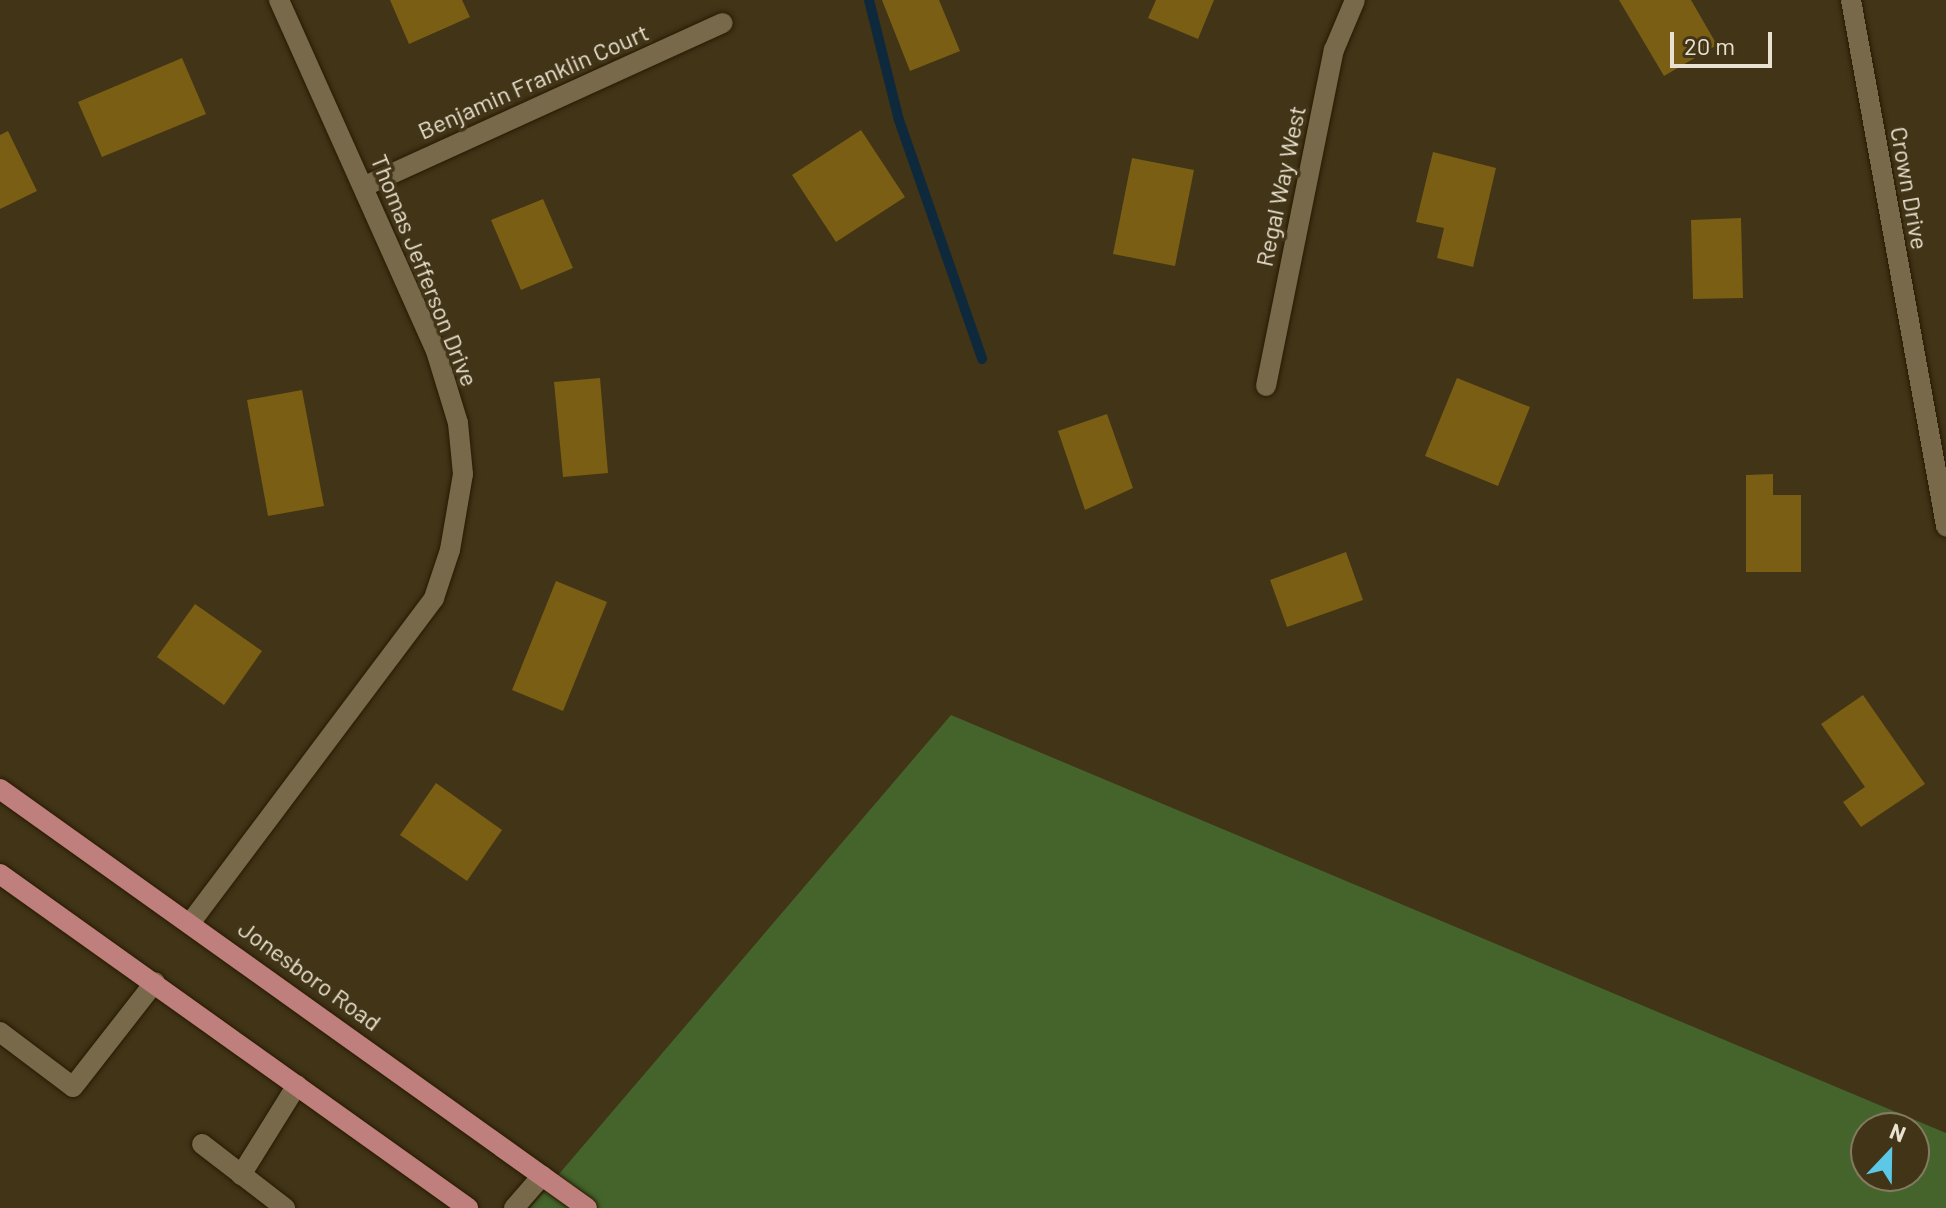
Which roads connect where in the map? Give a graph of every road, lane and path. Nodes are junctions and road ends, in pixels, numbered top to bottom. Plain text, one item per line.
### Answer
1 (279, 0) edge
2 (1355, 0) edge
3 (1851, 0) edge
4 (723, 23) dead end
5 (365, 186) junction
6 (1266, 386) dead end
7 (1946, 526) edge
8 (0, 789) edge
9 (0, 874) edge
10 (191, 922) junction
11 (155, 982) junction
12 (0, 1032) edge
13 (297, 1085) junction
14 (202, 1144) dead end
15 (241, 1175) junction
16 (542, 1176) junction
17 (285, 1208) edge
18 (468, 1208) edge
19 (514, 1208) edge
20 (587, 1208) edge

1 - 5 street, Thomas Jefferson Drive
2 - 6 street, Regal Way West
3 - 7 street, Crown Drive
4 - 5 street, Benjamin Franklin Court
5 - 10 street, Thomas Jefferson Drive
8 - 10 main road, Jonesboro Road
9 - 11 main road
10 - 16 main road, Jonesboro Road
11 - 12 street
11 - 13 main road
13 - 15 street
13 - 18 main road
14 - 15 street
15 - 17 street
16 - 19 street
16 - 20 main road, Jonesboro Road

